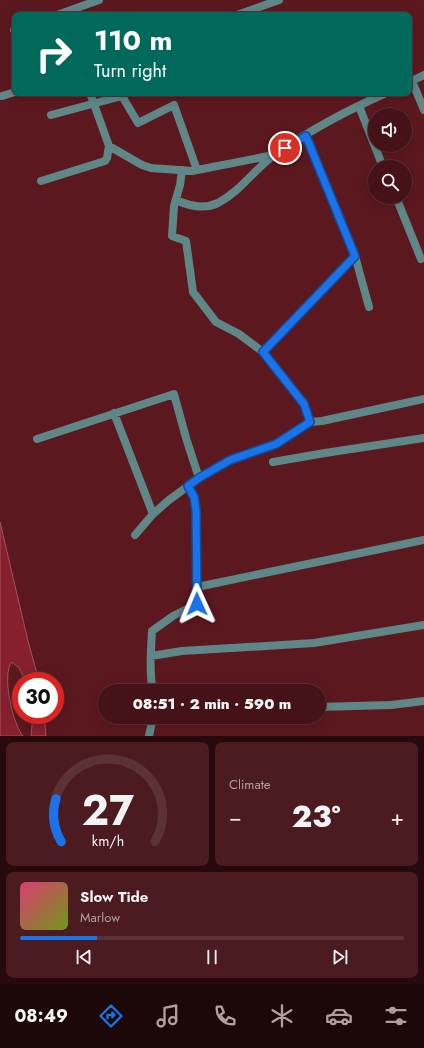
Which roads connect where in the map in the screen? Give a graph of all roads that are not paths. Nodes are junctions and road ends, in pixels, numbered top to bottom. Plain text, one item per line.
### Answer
1 (98, 0) edge
2 (279, 0) edge
3 (261, 3) edge
4 (64, 12) edge
5 (243, 12) edge
6 (424, 75) edge
7 (412, 81) edge
8 (412, 86) edge
9 (12, 93) edge
10 (2, 96) dead end
11 (91, 96) edge
12 (380, 96) edge
13 (94, 104) junction
14 (358, 106) junction
15 (424, 110) edge
16 (51, 115) dead end
17 (306, 136) junction
18 (108, 146) junction
19 (275, 154) junction
20 (381, 160) edge
21 (182, 170) junction
22 (197, 170) junction
23 (41, 181) dead end
24 (176, 200) junction
25 (399, 204) edge
26 (355, 256) junction
27 (421, 259) dead end
28 (369, 307) dead end
29 (263, 352) junction
30 (424, 399) edge
31 (114, 413) junction
32 (310, 422) junction
33 (424, 438) edge
34 (37, 439) dead end
35 (273, 462) dead end
36 (199, 478) junction
37 (188, 486) junction
38 (153, 514) junction
39 (135, 535) dead end
40 (424, 540) edge
41 (196, 587) junction
42 (424, 625) edge
43 (151, 656) junction
44 (151, 684) edge
45 (424, 701) edge
46 (326, 707) edge
47 (152, 724) edge
48 (149, 736) edge

1 - 4 street
2 - 3 street
3 - 5 street
6 - 7 street
8 - 15 street
9 - 10 street
11 - 13 street
12 - 14 street
13 - 16 street
13 - 18 street
13 - 22 street
14 - 17 street
14 - 20 street
17 - 19 street
17 - 26 street
18 - 21 street
18 - 23 street
19 - 22 street
19 - 24 street
21 - 22 street
21 - 24 street
24 - 29 street
25 - 27 street
26 - 28 street
26 - 29 street
29 - 32 street
30 - 32 street
31 - 34 street
31 - 36 street
31 - 38 street
32 - 36 street
33 - 35 street
36 - 37 street
37 - 38 street
37 - 41 street
38 - 39 street
40 - 41 street
41 - 43 street
42 - 43 street
43 - 44 street
45 - 46 street
47 - 48 street

